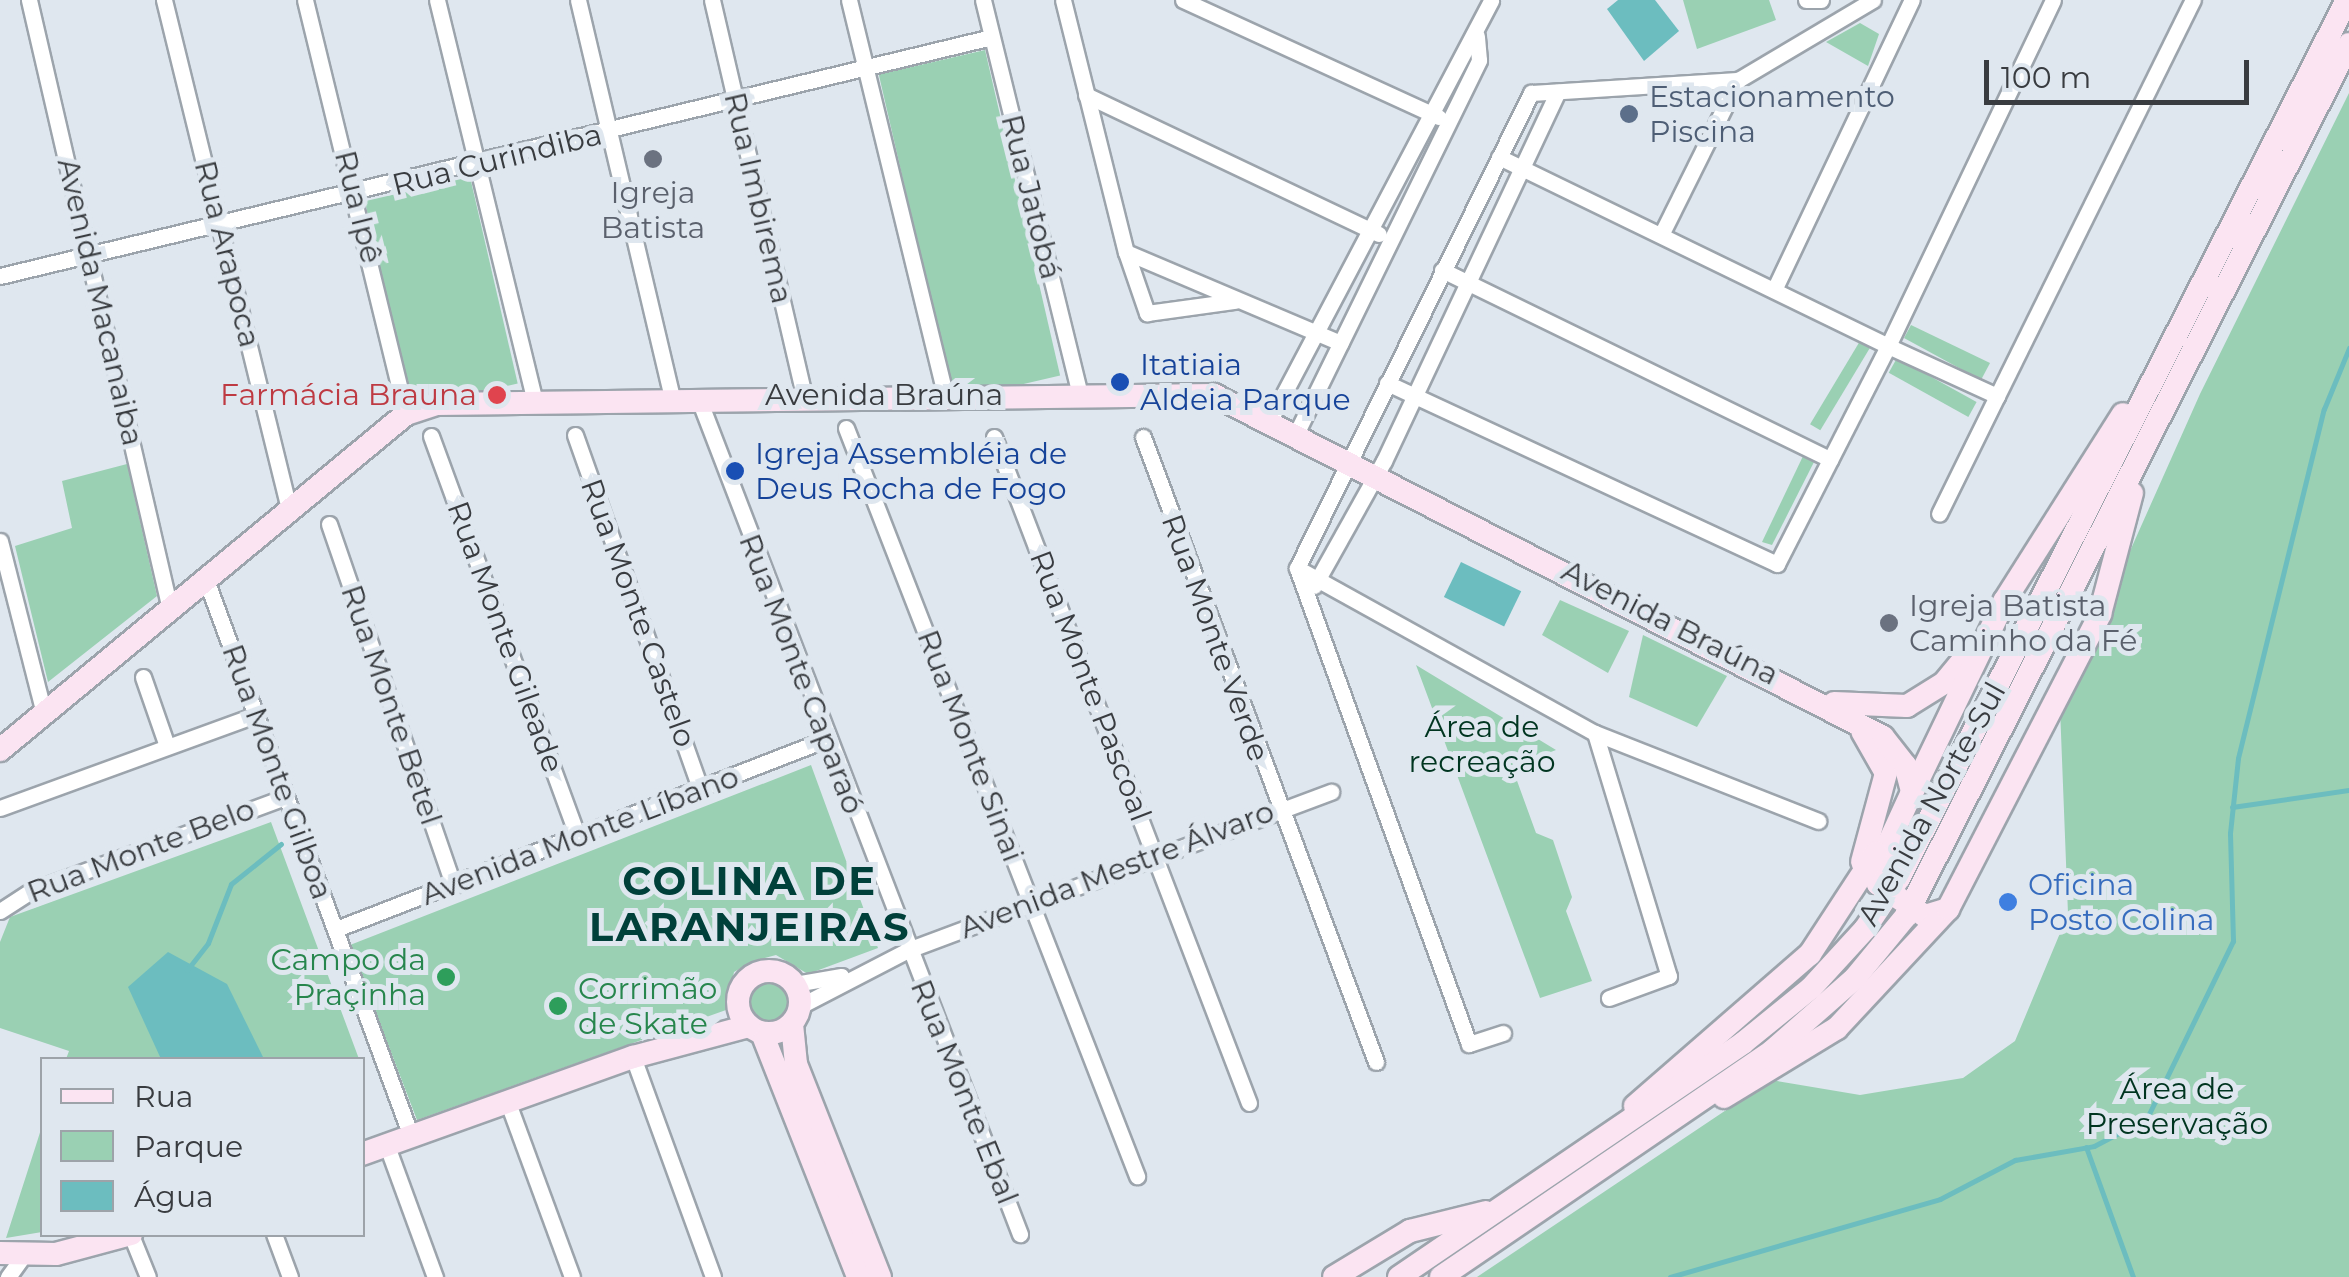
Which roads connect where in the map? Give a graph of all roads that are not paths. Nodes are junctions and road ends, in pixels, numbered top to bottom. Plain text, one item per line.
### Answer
1 (29, 0) edge
2 (164, 0) edge
3 (305, 0) edge
4 (437, 0) edge
5 (578, 0) edge
6 (712, 0) edge
7 (849, 0) edge
8 (983, 0) edge
9 (1063, 0) edge
10 (1183, 0) edge
11 (1806, 0) edge
12 (1821, 0) edge
13 (1873, 0) edge
14 (1912, 0) edge
15 (2053, 0) edge
16 (2192, 0) edge
17 (2347, 0) edge
18 (1489, 1) edge
19 (1477, 36) junction
20 (992, 37) junction
21 (2349, 44) edge
22 (866, 69) junction
23 (1738, 80) junction
24 (1558, 92) junction
25 (1086, 95) junction
26 (736, 101) junction
27 (1432, 115) junction
28 (1450, 124) junction
29 (610, 132) junction
30 (1500, 156) junction
31 (478, 164) junction
32 (1524, 168) junction
33 (355, 195) junction
34 (221, 228) junction
35 (1371, 230) junction
36 (1662, 233) junction
37 (1392, 240) junction
38 (1126, 252) junction
39 (89, 256) junction
40 (1442, 270) junction
41 (0, 276) edge
42 (1468, 282) junction
43 (1774, 290) junction
44 (1240, 300) junction
45 (1316, 333) junction
46 (1340, 343) junction
47 (1888, 346) junction
48 (2170, 350) junction
49 (1387, 383) junction
50 (1080, 394) junction
51 (945, 395) junction
52 (1413, 395) junction
53 (672, 396) junction
54 (698, 396) junction
55 (804, 396) junction
56 (1998, 396) junction
57 (534, 399) junction
58 (406, 414) junction
59 (1271, 418) junction
60 (846, 428) dead end
61 (2153, 429) junction
62 (1298, 432) junction
63 (575, 435) dead end
64 (432, 436) dead end
65 (994, 437) dead end
66 (1143, 437) dead end
67 (1350, 459) junction
68 (1830, 459) junction
69 (1377, 473) junction
70 (289, 509) junction
71 (1939, 514) dead end
72 (329, 524) dead end
73 (0, 541) edge
74 (1297, 568) junction
75 (2055, 571) junction
76 (206, 577) junction
77 (1320, 580) junction
78 (2079, 582) junction
79 (2011, 589) junction
80 (1306, 597) junction
81 (169, 605) junction
82 (1993, 621) junction
83 (2079, 656) junction
84 (143, 677) dead end
85 (1818, 699) junction
86 (44, 714) junction
87 (254, 714) junction
88 (1849, 718) junction
89 (1595, 733) junction
90 (824, 740) junction
91 (167, 746) junction
92 (0, 750) edge
93 (701, 790) junction
94 (1331, 792) dead end
95 (1912, 792) junction
96 (285, 797) junction
97 (0, 808) edge
98 (1276, 808) junction
99 (1818, 822) dead end
100 (578, 838) junction
101 (1155, 853) junction
102 (454, 886) junction
103 (1889, 892) junction
104 (1031, 902) junction
105 (1912, 907) junction
106 (1948, 908) junction
107 (0, 911) edge
108 (1840, 912) junction
109 (336, 929) junction
110 (908, 950) junction
111 (1609, 998) dead end
112 (796, 1005) junction
113 (749, 1022) junction
114 (1503, 1033) dead end
115 (633, 1057) junction
116 (1376, 1062) dead end
117 (508, 1103) junction
118 (1249, 1103) dead end
119 (1684, 1114) junction
120 (411, 1136) junction
121 (1606, 1138) junction
122 (387, 1146) junction
123 (365, 1153) edge
124 (1137, 1176) dead end
125 (1500, 1209) junction
126 (1020, 1234) dead end
127 (118, 1237) edge
128 (132, 1237) edge
129 (275, 1237) edge
130 (10, 1263) edge
131 (143, 1274) edge
132 (290, 1277) edge
133 (434, 1277) edge
134 (572, 1277) edge
135 (713, 1277) edge
136 (858, 1277) edge
137 (880, 1277) edge
138 (1334, 1277) edge
139 (1399, 1277) edge
140 (1441, 1277) edge

1 - 39 street, Avenida Macanaiba
2 - 34 street, Rua Arapoca
3 - 33 street, Rua Ipê
4 - 31 street
5 - 29 street
6 - 26 street, Rua Imbirema
7 - 22 street
8 - 20 street, Rua Jatobá
9 - 25 street
10 - 27 street
11 - 12 street
13 - 23 street
14 - 43 street
15 - 47 street
16 - 56 street
17 - 48 main road, Avenida Norte-Sul
18 - 19 street
19 - 27 street
19 - 28 street
20 - 22 street, Rua Curindiba
20 - 50 street, Rua Jatobá
21 - 61 main road, Avenida Norte-Sul
22 - 26 street, Rua Curindiba
22 - 51 street
23 - 24 street
23 - 36 street
24 - 30 street
24 - 32 street
25 - 35 street
25 - 38 street
26 - 29 street, Rua Curindiba
26 - 55 street, Rua Imbirema
27 - 28 street
27 - 35 street
28 - 37 street
29 - 31 street, Rua Curindiba
29 - 53 street
30 - 32 street
30 - 40 street
31 - 33 street, Rua Curindiba
31 - 57 street
32 - 36 street
32 - 42 street
33 - 34 street, Rua Curindiba
33 - 58 street, Rua Ipê
34 - 39 street, Rua Curindiba
34 - 70 street, Rua Arapoca
35 - 37 street
35 - 45 street
36 - 43 street
37 - 46 street
38 - 44 street
38 - 44 street
39 - 41 street, Rua Curindiba
39 - 81 street, Avenida Macanaiba
40 - 42 street
40 - 49 street
42 - 52 street
42 - 68 street
43 - 47 street
44 - 45 street
45 - 46 street
45 - 59 street
46 - 62 street
47 - 56 street
47 - 68 street
48 - 75 main road, Avenida Norte-Sul
48 - 79 main road
49 - 52 street
49 - 67 street
50 - 51 main road, Avenida Braúna
50 - 59 main road, Avenida Braúna
51 - 55 main road, Avenida Braúna
52 - 68 street
52 - 69 street
53 - 54 main road, Avenida Braúna
53 - 57 main road, Avenida Braúna
54 - 55 main road, Avenida Braúna
54 - 90 street, Rua Monte Caparaó
56 - 71 street
57 - 58 main road, Avenida Braúna
58 - 70 main road, Avenida Braúna
59 - 62 main road, Avenida Braúna
60 - 104 street, Rua Monte Sinai
61 - 78 main road, Avenida Norte-Sul
61 - 83 main road
62 - 67 main road, Avenida Braúna
63 - 93 street, Rua Monte Castelo
64 - 100 street, Rua Monte Gileade
65 - 101 street, Rua Monte Pascoal
66 - 98 street, Rua Monte Verde
67 - 69 main road, Avenida Braúna
67 - 74 street
69 - 77 street
69 - 85 main road, Avenida Braúna
70 - 76 main road, Avenida Braúna
72 - 102 street, Rua Monte Betel
73 - 86 street
74 - 77 street
74 - 80 street
75 - 78 main road
75 - 79 main road
75 - 103 main road, Avenida Norte-Sul
76 - 81 main road, Avenida Braúna
76 - 87 street, Rua Monte Gilboa
77 - 80 street
77 - 89 street
78 - 83 main road
78 - 105 main road, Avenida Norte-Sul
79 - 82 main road
80 - 114 street
81 - 86 main road, Avenida Braúna
82 - 85 main road, Avenida Braúna
82 - 95 main road
83 - 106 main road
84 - 91 street
85 - 88 main road, Avenida Braúna
86 - 92 main road, Avenida Braúna
87 - 91 street
87 - 96 street, Rua Monte Gilboa
88 - 95 main road, Avenida Braúna
88 - 108 main road
89 - 99 street
89 - 111 street
90 - 93 street, Avenida Monte Líbano
90 - 110 street, Rua Monte Caparaó
91 - 97 street
93 - 100 street, Avenida Monte Líbano
94 - 98 street, Avenida Mestre Álvaro
95 - 103 main road
95 - 108 main road
96 - 107 street, Rua Monte Belo
96 - 109 street, Rua Monte Gilboa
98 - 101 street, Avenida Mestre Álvaro
98 - 116 street, Rua Monte Verde
100 - 102 street, Avenida Monte Líbano
101 - 104 street, Avenida Mestre Álvaro
101 - 118 street, Rua Monte Pascoal
102 - 109 street, Avenida Monte Líbano
103 - 105 main road
103 - 121 main road, Avenida Norte-Sul
104 - 110 street, Avenida Mestre Álvaro
104 - 124 street, Rua Monte Sinai
105 - 106 main road
105 - 119 main road, Avenida Norte-Sul
106 - 119 main road
108 - 121 main road
109 - 120 street, Rua Monte Gilboa
110 - 112 street, Avenida Mestre Álvaro
110 - 126 street, Rua Monte Ebal
112 - 113 main road
112 - 113 main road
112 - 137 main road
113 - 115 main road
113 - 136 main road
115 - 117 main road
115 - 135 street
117 - 120 main road
117 - 134 street
119 - 140 main road, Avenida Norte-Sul
120 - 122 main road
121 - 125 main road, Avenida Norte-Sul
122 - 123 main road
122 - 133 street
125 - 138 main road
125 - 139 main road, Avenida Norte-Sul
127 - 130 main road
128 - 131 street
129 - 132 street

